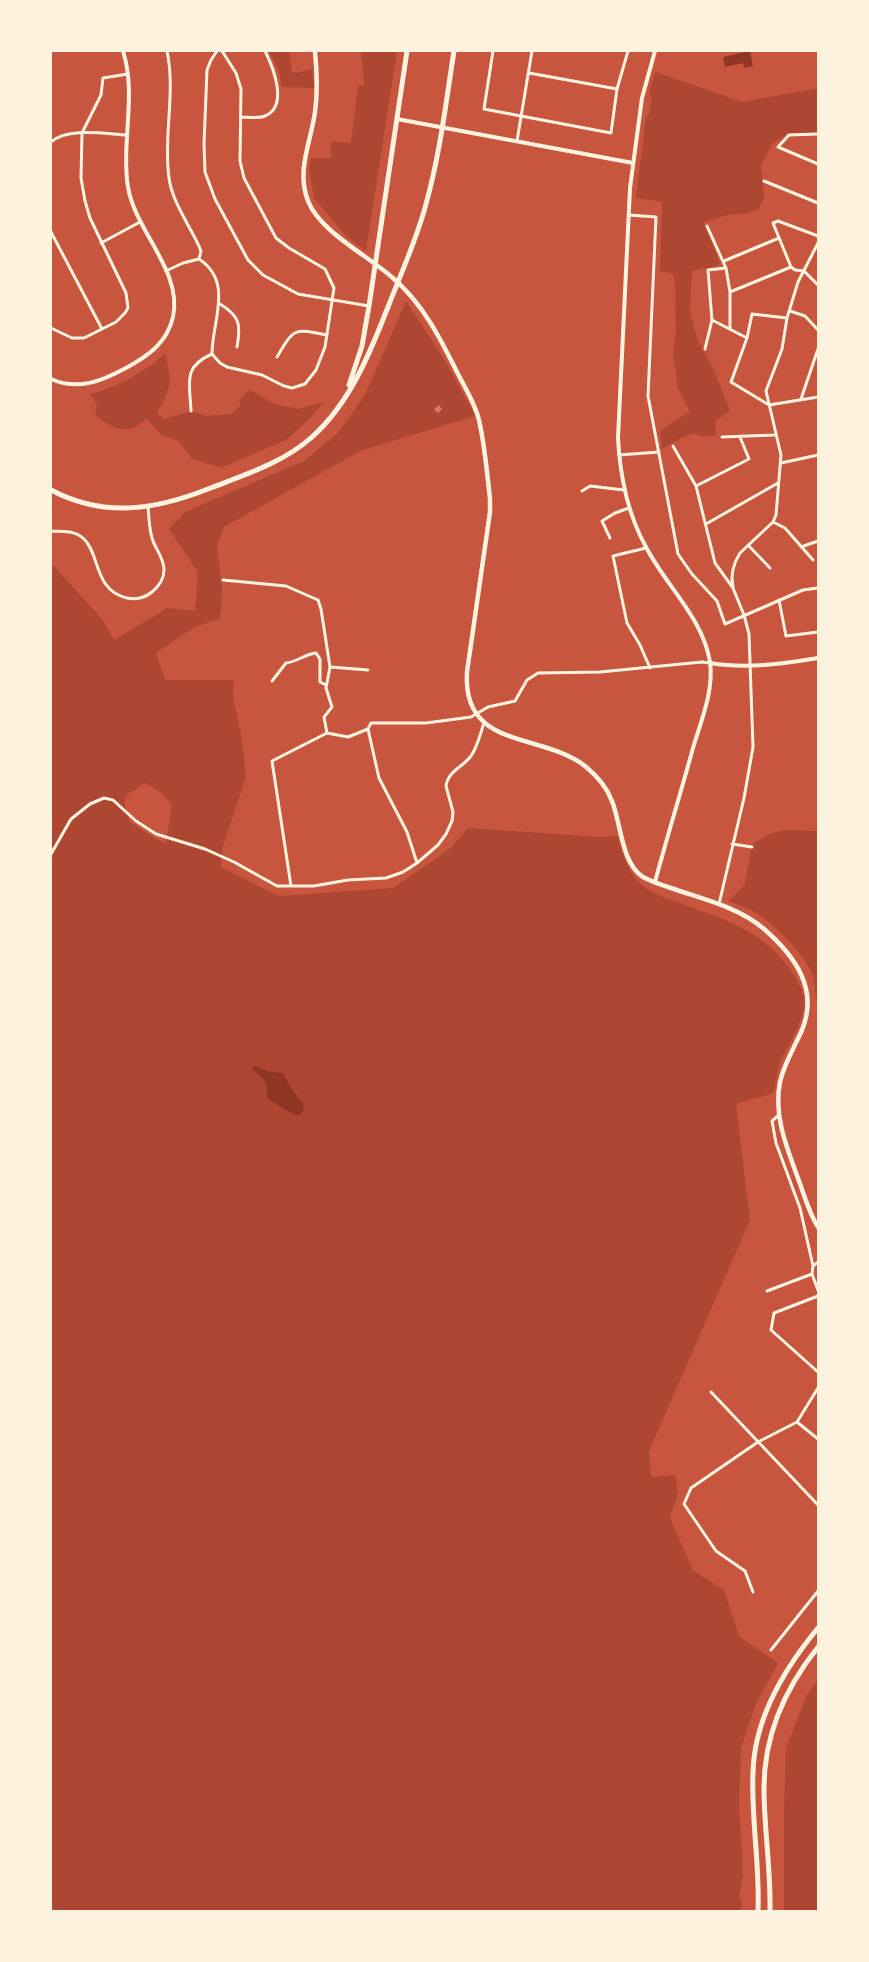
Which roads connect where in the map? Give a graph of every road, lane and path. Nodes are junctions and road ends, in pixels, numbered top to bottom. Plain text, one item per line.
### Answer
1 (123, 51) edge
2 (167, 51) edge
3 (218, 51) edge
4 (222, 51) edge
5 (265, 51) edge
6 (315, 51) edge
7 (407, 51) edge
8 (454, 51) edge
9 (492, 51) edge
10 (532, 51) edge
11 (628, 51) edge
12 (655, 51) edge
13 (529, 73) junction
14 (128, 74) junction
15 (617, 89) junction
16 (522, 116) junction
17 (242, 117) junction
18 (397, 119) junction
19 (442, 127) junction
20 (82, 133) junction
21 (818, 134) edge
22 (127, 135) junction
23 (517, 141) junction
24 (51, 142) edge
25 (633, 163) junction
26 (818, 164) edge
27 (764, 181) dead end
28 (818, 203) edge
29 (629, 215) junction
30 (140, 222) junction
31 (707, 226) dead end
32 (51, 232) edge
33 (818, 236) edge
34 (779, 238) junction
35 (101, 243) junction
36 (818, 243) edge
37 (199, 259) junction
38 (724, 261) junction
39 (791, 267) junction
40 (726, 268) junction
41 (166, 271) junction
42 (804, 271) junction
43 (818, 284) edge
44 (730, 292) junction
45 (333, 300) junction
46 (220, 304) junction
47 (369, 306) junction
48 (790, 311) junction
49 (787, 318) junction
50 (712, 320) junction
51 (51, 328) edge
52 (730, 328) junction
53 (102, 329) junction
54 (818, 330) edge
55 (327, 335) junction
56 (747, 338) junction
57 (236, 347) dead end
58 (705, 349) dead end
59 (818, 349) edge
60 (212, 354) junction
61 (817, 357) edge
62 (277, 358) dead end
63 (51, 379) edge
64 (344, 397) junction
65 (818, 397) edge
66 (801, 400) junction
67 (769, 405) junction
68 (190, 411) dead end
69 (775, 435) junction
70 (740, 436) junction
71 (722, 437) dead end
72 (673, 446) dead end
73 (659, 452) junction
74 (818, 455) edge
75 (619, 456) junction
76 (781, 463) junction
77 (778, 483) junction
78 (696, 486) junction
79 (51, 490) edge
80 (624, 490) junction
81 (582, 491) dead end
82 (148, 507) junction
83 (629, 508) junction
84 (773, 522) junction
85 (706, 524) junction
86 (51, 531) edge
87 (610, 538) dead end
88 (818, 541) edge
89 (748, 545) junction
90 (801, 547) junction
91 (646, 548) junction
92 (813, 560) dead end
93 (770, 568) dead end
94 (224, 580) dead end
95 (733, 588) junction
96 (818, 588) edge
97 (779, 600) junction
98 (744, 615) junction
99 (818, 633) edge
100 (818, 658) edge
101 (710, 663) junction
102 (749, 665) junction
103 (330, 667) junction
104 (650, 668) junction
105 (368, 670) dead end
106 (272, 681) dead end
107 (326, 685) junction
108 (477, 715) junction
109 (484, 722) junction
110 (368, 729) junction
111 (327, 733) junction
112 (732, 844) junction
113 (752, 847) dead end
114 (51, 854) edge
115 (417, 863) junction
116 (655, 882) junction
117 (291, 886) junction
118 (719, 905) junction
119 (779, 1115) junction
120 (818, 1226) edge
121 (818, 1262) edge
122 (813, 1266) junction
123 (812, 1274) junction
124 (818, 1290) edge
125 (767, 1291) dead end
126 (818, 1296) edge
127 (818, 1372) edge
128 (818, 1388) edge
129 (711, 1392) dead end
130 (797, 1422) junction
131 (818, 1439) edge
132 (758, 1442) junction
133 (818, 1505) edge
134 (818, 1591) edge
135 (753, 1592) dead end
136 (818, 1628) edge
137 (818, 1646) edge
138 (772, 1650) dead end
139 (758, 1911) edge
140 (770, 1911) edge

1 - 14 street
2 - 37 street
3 - 45 street
4 - 17 street
5 - 17 street
6 - 108 main road
7 - 18 main road
8 - 19 main road
9 - 16 street
10 - 13 street
11 - 15 street
12 - 25 street
13 - 15 street
13 - 16 street
14 - 20 street
14 - 22 street
15 - 16 street
16 - 23 street
17 - 45 street
18 - 19 street
18 - 47 main road
19 - 23 street
19 - 64 main road
20 - 22 street
20 - 24 street
20 - 35 street
21 - 26 street
22 - 30 street
23 - 25 street
25 - 29 street
27 - 28 street
29 - 73 street
29 - 75 street
30 - 35 street
30 - 41 street
31 - 38 street
32 - 53 street
33 - 34 street
34 - 38 street
34 - 39 street
35 - 53 street
36 - 42 street
37 - 41 street
37 - 46 street
38 - 40 street
39 - 42 street
39 - 44 street
40 - 44 street
40 - 50 street
41 - 63 street
42 - 43 street
42 - 48 street
44 - 52 street
45 - 47 street
45 - 55 street
46 - 57 street
46 - 60 street
47 - 64 main road
48 - 49 street
48 - 54 street
49 - 56 street
49 - 67 street
50 - 52 street
50 - 58 street
51 - 53 street
52 - 56 street
55 - 60 street
55 - 62 street
56 - 67 street
59 - 61 street
60 - 68 street
61 - 66 street
64 - 82 main road
65 - 66 street
66 - 67 street
67 - 69 street
69 - 70 street
69 - 76 street
70 - 71 street
70 - 78 street
72 - 78 street
73 - 75 street
73 - 98 street
74 - 76 street
75 - 80 street
76 - 77 street
77 - 84 street
77 - 85 street
78 - 85 street
79 - 82 main road
80 - 81 street
80 - 83 street
82 - 86 street
83 - 87 street
83 - 91 street
84 - 89 street
84 - 90 street
85 - 95 street
88 - 90 street
89 - 93 street
89 - 95 street
90 - 92 street
91 - 101 street
91 - 104 street
94 - 103 street
95 - 98 street
96 - 97 street
97 - 98 street
97 - 99 street
98 - 102 street
100 - 102 street
101 - 102 street
101 - 104 street
101 - 116 street
102 - 112 street
103 - 105 street
103 - 107 street
104 - 108 street
106 - 107 street
107 - 111 street
108 - 109 main road
108 - 110 street
109 - 115 street
109 - 116 main road
110 - 111 street
110 - 115 street
111 - 117 street
112 - 113 street
112 - 118 street
114 - 117 street
115 - 117 street
116 - 118 main road
118 - 119 main road
119 - 120 main road
119 - 122 street
121 - 122 street
122 - 123 street
123 - 124 street
123 - 125 street
126 - 127 street
128 - 130 street
129 - 132 street
130 - 131 street
130 - 132 street
132 - 133 street
132 - 135 street
134 - 138 street
136 - 139 main road
137 - 140 main road

